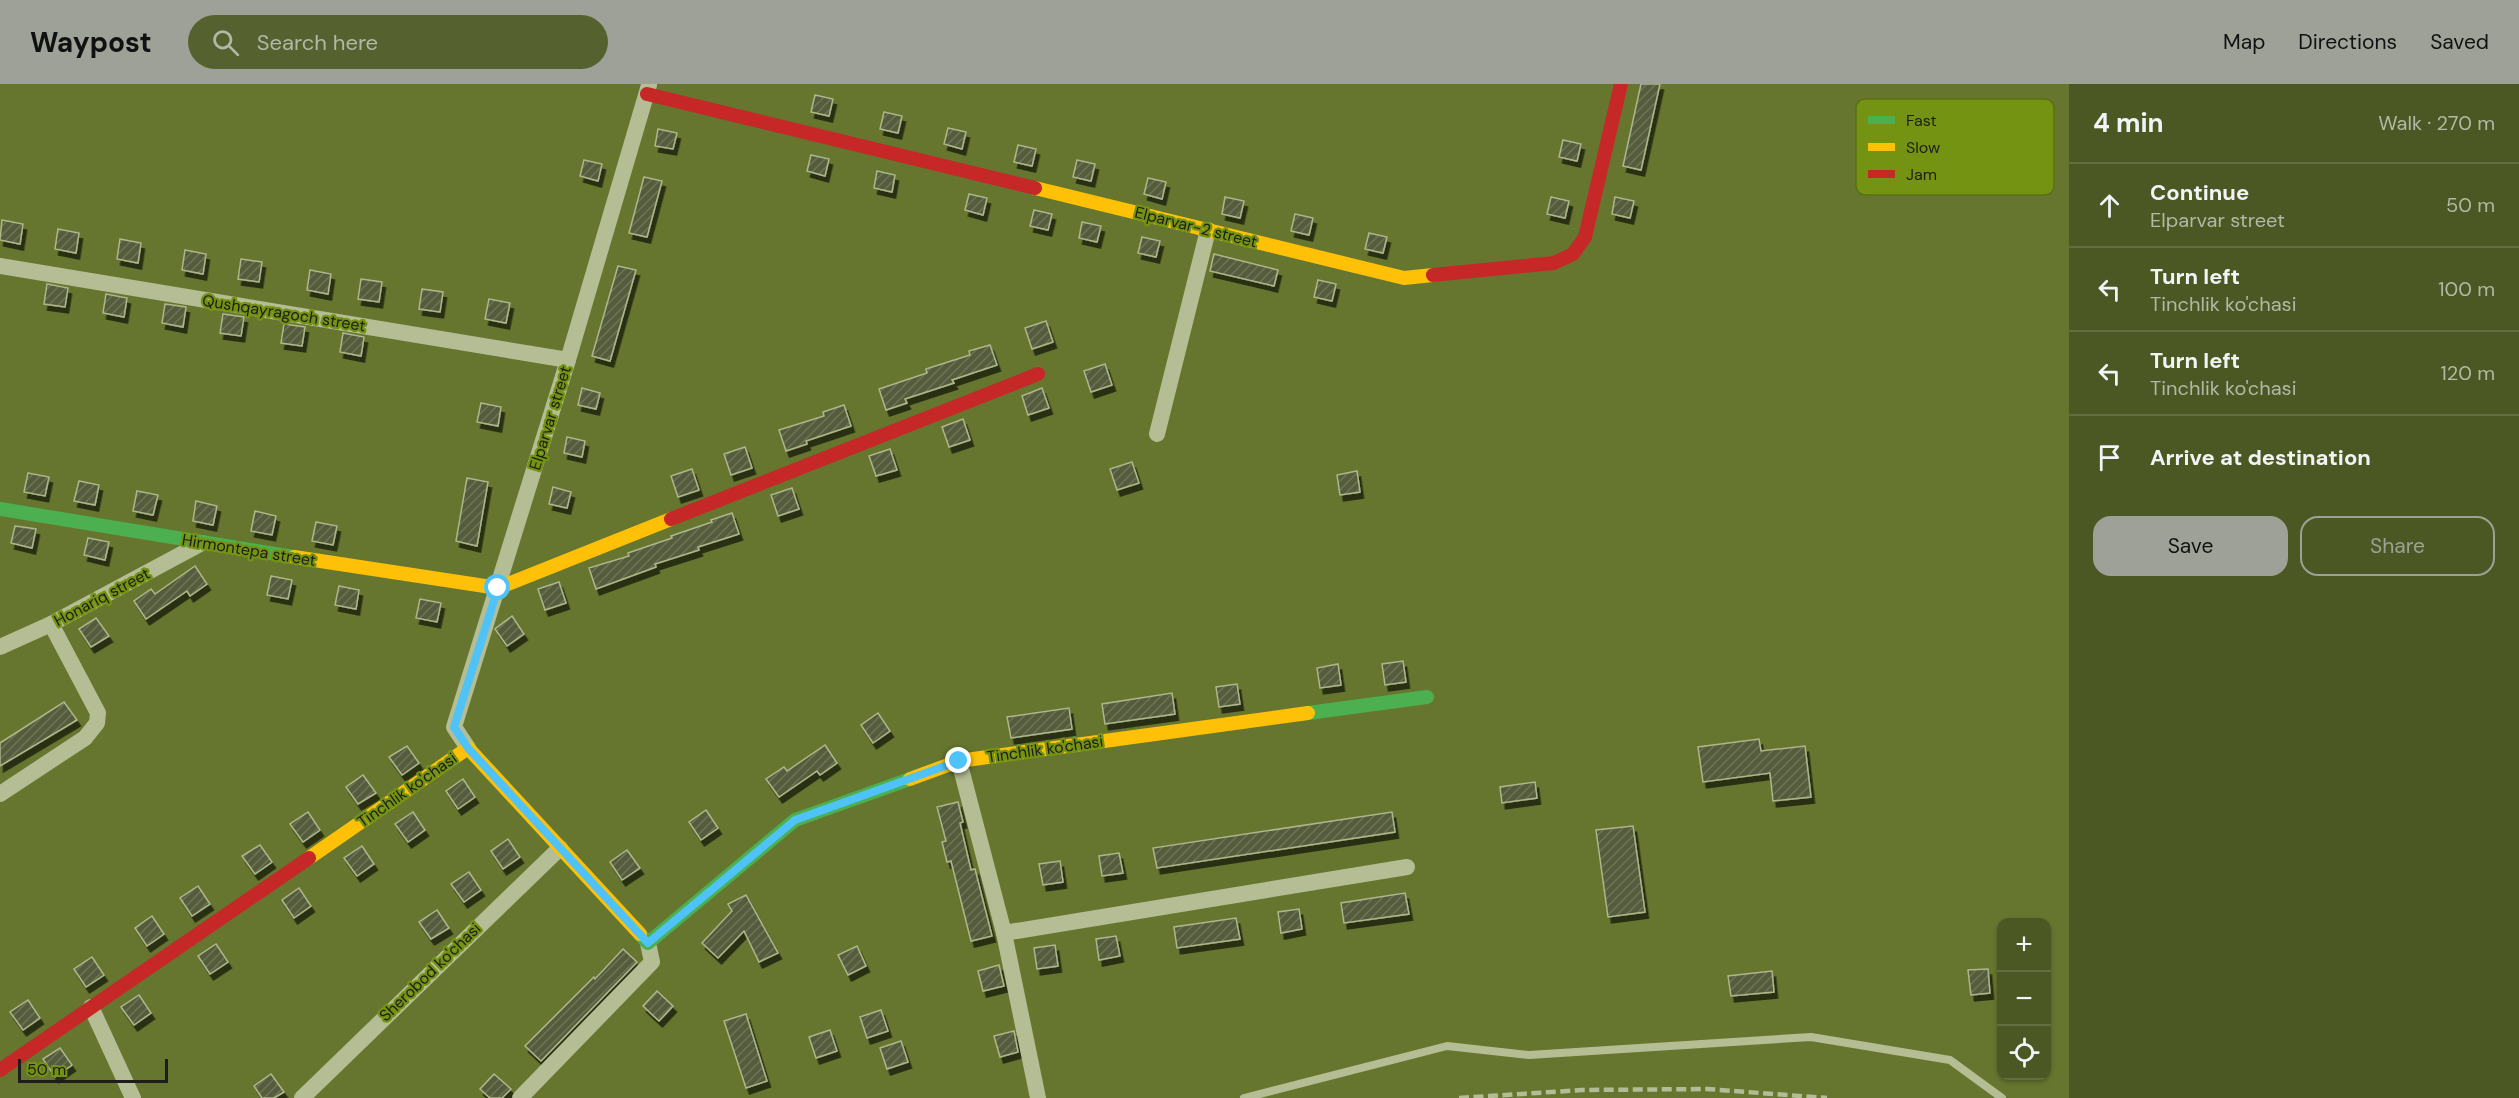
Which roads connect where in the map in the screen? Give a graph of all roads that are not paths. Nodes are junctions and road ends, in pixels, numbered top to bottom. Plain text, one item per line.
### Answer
1 (1621, 84) edge
2 (648, 89) edge
3 (1208, 230) junction
4 (0, 266) edge
5 (568, 360) junction
6 (1038, 374) dead end
7 (1157, 434) dead end
8 (0, 509) edge
9 (202, 543) junction
10 (498, 588) junction
11 (51, 624) junction
12 (0, 647) edge
13 (1427, 697) dead end
14 (468, 748) junction
15 (959, 761) junction
16 (0, 794) edge
17 (560, 848) junction
18 (1407, 867) dead end
19 (1004, 933) junction
20 (648, 943) junction
21 (91, 1007) junction
22 (0, 1070) edge
23 (133, 1098) edge
24 (302, 1098) edge
25 (520, 1098) edge
26 (1038, 1098) edge
27 (1244, 1098) edge
28 (2002, 1098) edge

1 - 3 street, Elparvar-2 street
2 - 3 street, Elparvar-2 street
2 - 5 street, Elparvar street
3 - 7 street
4 - 5 street, Qushqayragoch street
5 - 10 street, Elparvar street
6 - 10 street
8 - 9 street, Hirmontepa street
9 - 10 street, Hirmontepa street
9 - 11 street, Honariq street
10 - 14 street, Elparvar street
11 - 12 street, Honariq street
11 - 16 street
13 - 15 street, Tinchlik ko'chasi
14 - 17 street, Tinchlik ko'chasi
14 - 21 street, Tinchlik ko'chasi
15 - 19 street
15 - 20 street, Tinchlik ko'chasi
17 - 20 street, Tinchlik ko'chasi
17 - 24 street, Sherobod ko'chasi
18 - 19 street
19 - 26 street
20 - 25 street
21 - 22 street, Tinchlik ko'chasi
21 - 23 street
27 - 28 lane

